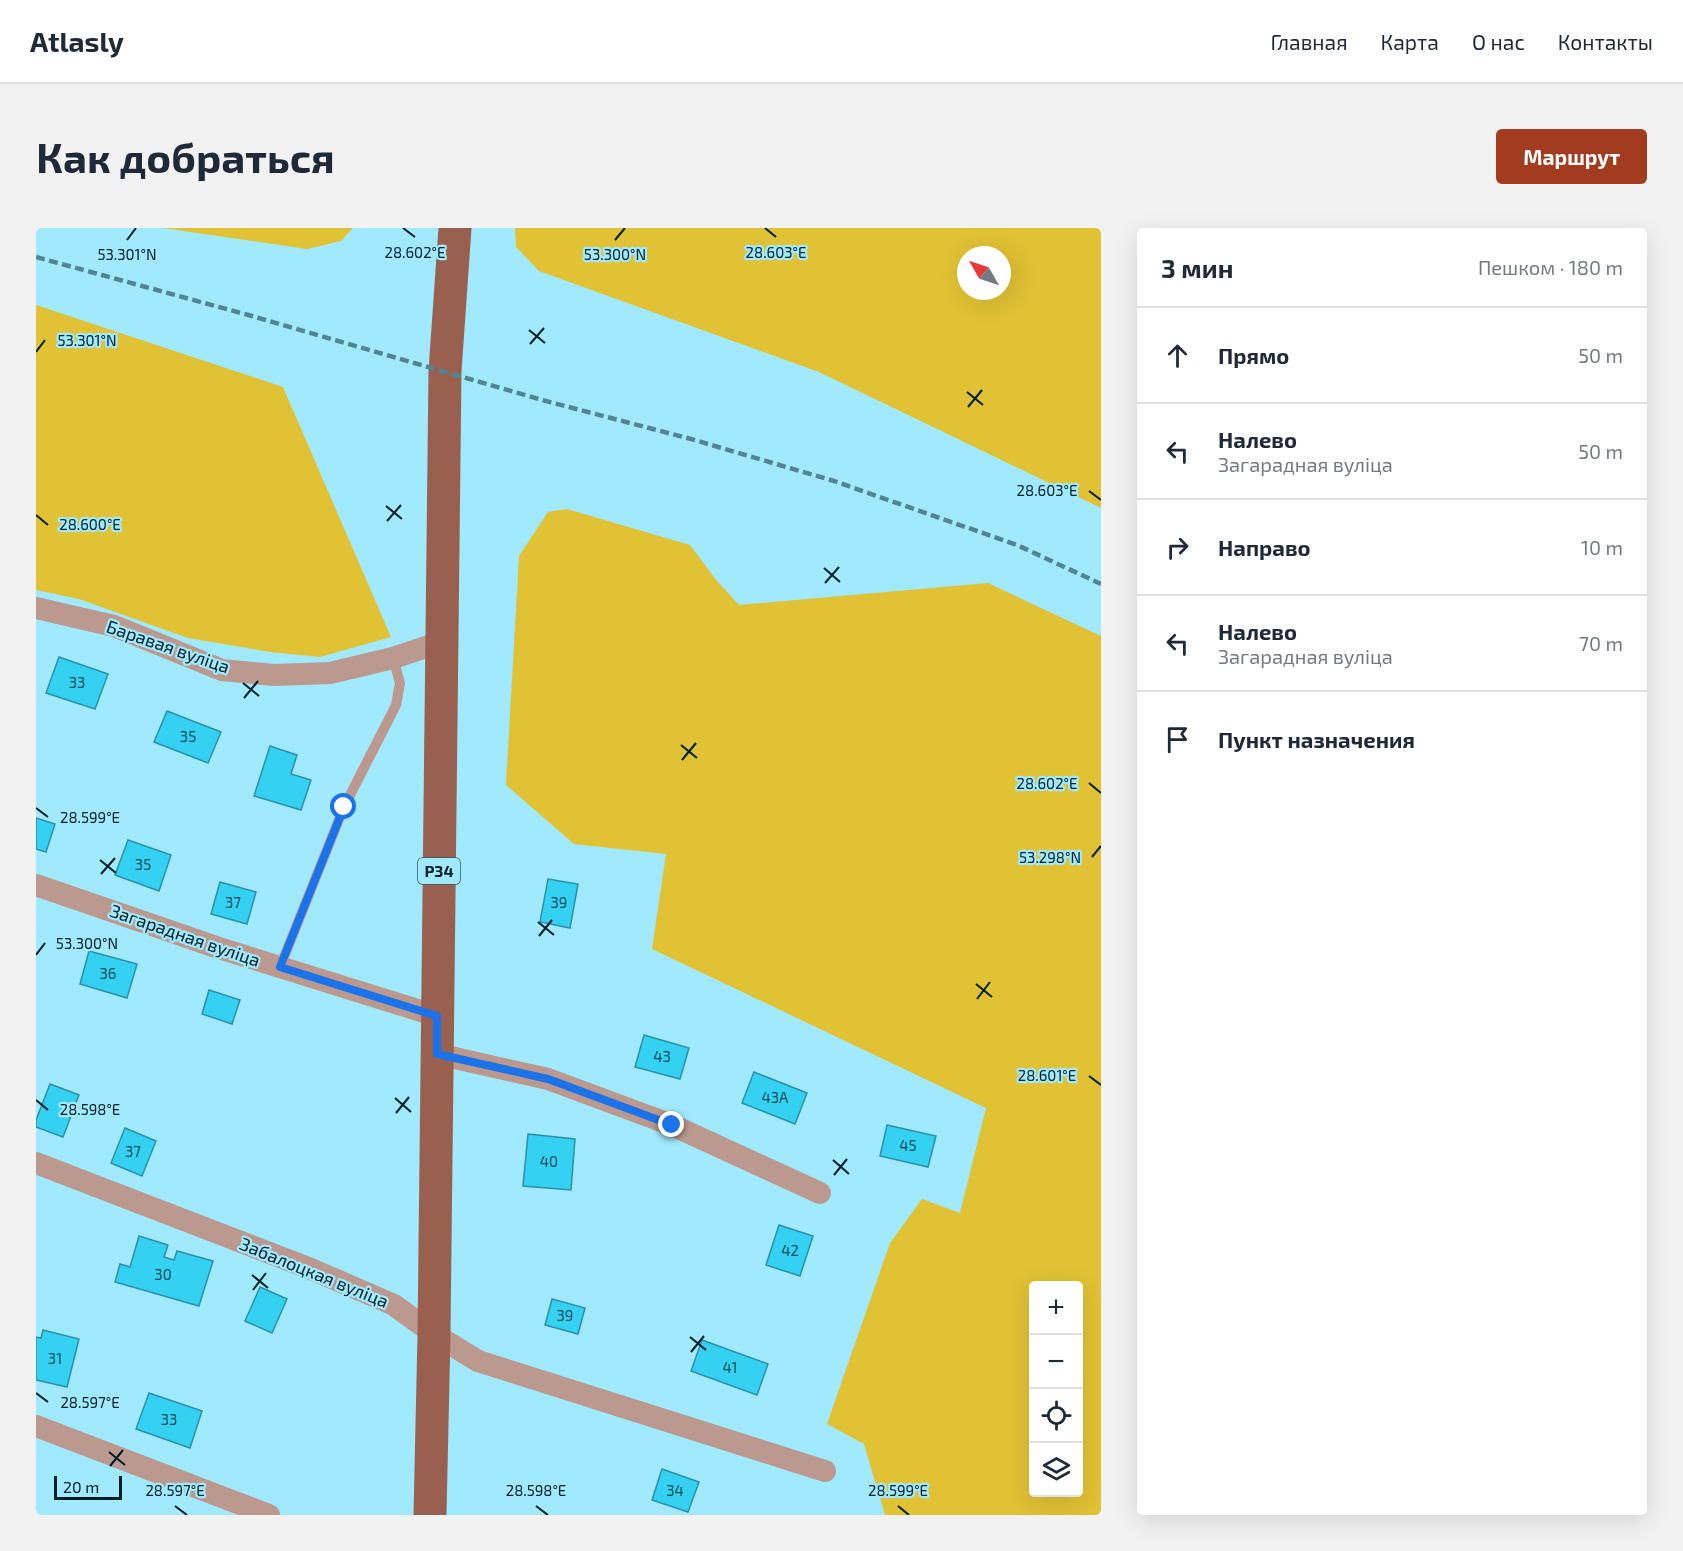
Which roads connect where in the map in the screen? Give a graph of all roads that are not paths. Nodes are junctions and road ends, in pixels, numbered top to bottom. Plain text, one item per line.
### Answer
1 (455, 228) edge
2 (36, 608) edge
3 (441, 642) junction
4 (393, 658) junction
5 (36, 885) edge
6 (280, 967) junction
7 (437, 1016) junction
8 (437, 1054) junction
9 (36, 1163) edge
10 (820, 1194) dead end
11 (434, 1334) junction
12 (36, 1426) edge
13 (825, 1471) dead end
14 (268, 1515) edge
15 (430, 1515) edge

1 - 3 main road, Р34
2 - 4 street, Баравая вуліца
3 - 4 street, Баравая вуліца
3 - 7 main road, Р34
4 - 6 lane
5 - 6 street, Загарадная вуліца
6 - 7 street, Загарадная вуліца
7 - 8 main road, Р34
8 - 10 street
8 - 11 main road, Р34
9 - 11 street, Забалоцкая вуліца
11 - 13 street, Забалоцкая вуліца
11 - 15 main road, Р34
12 - 14 street

